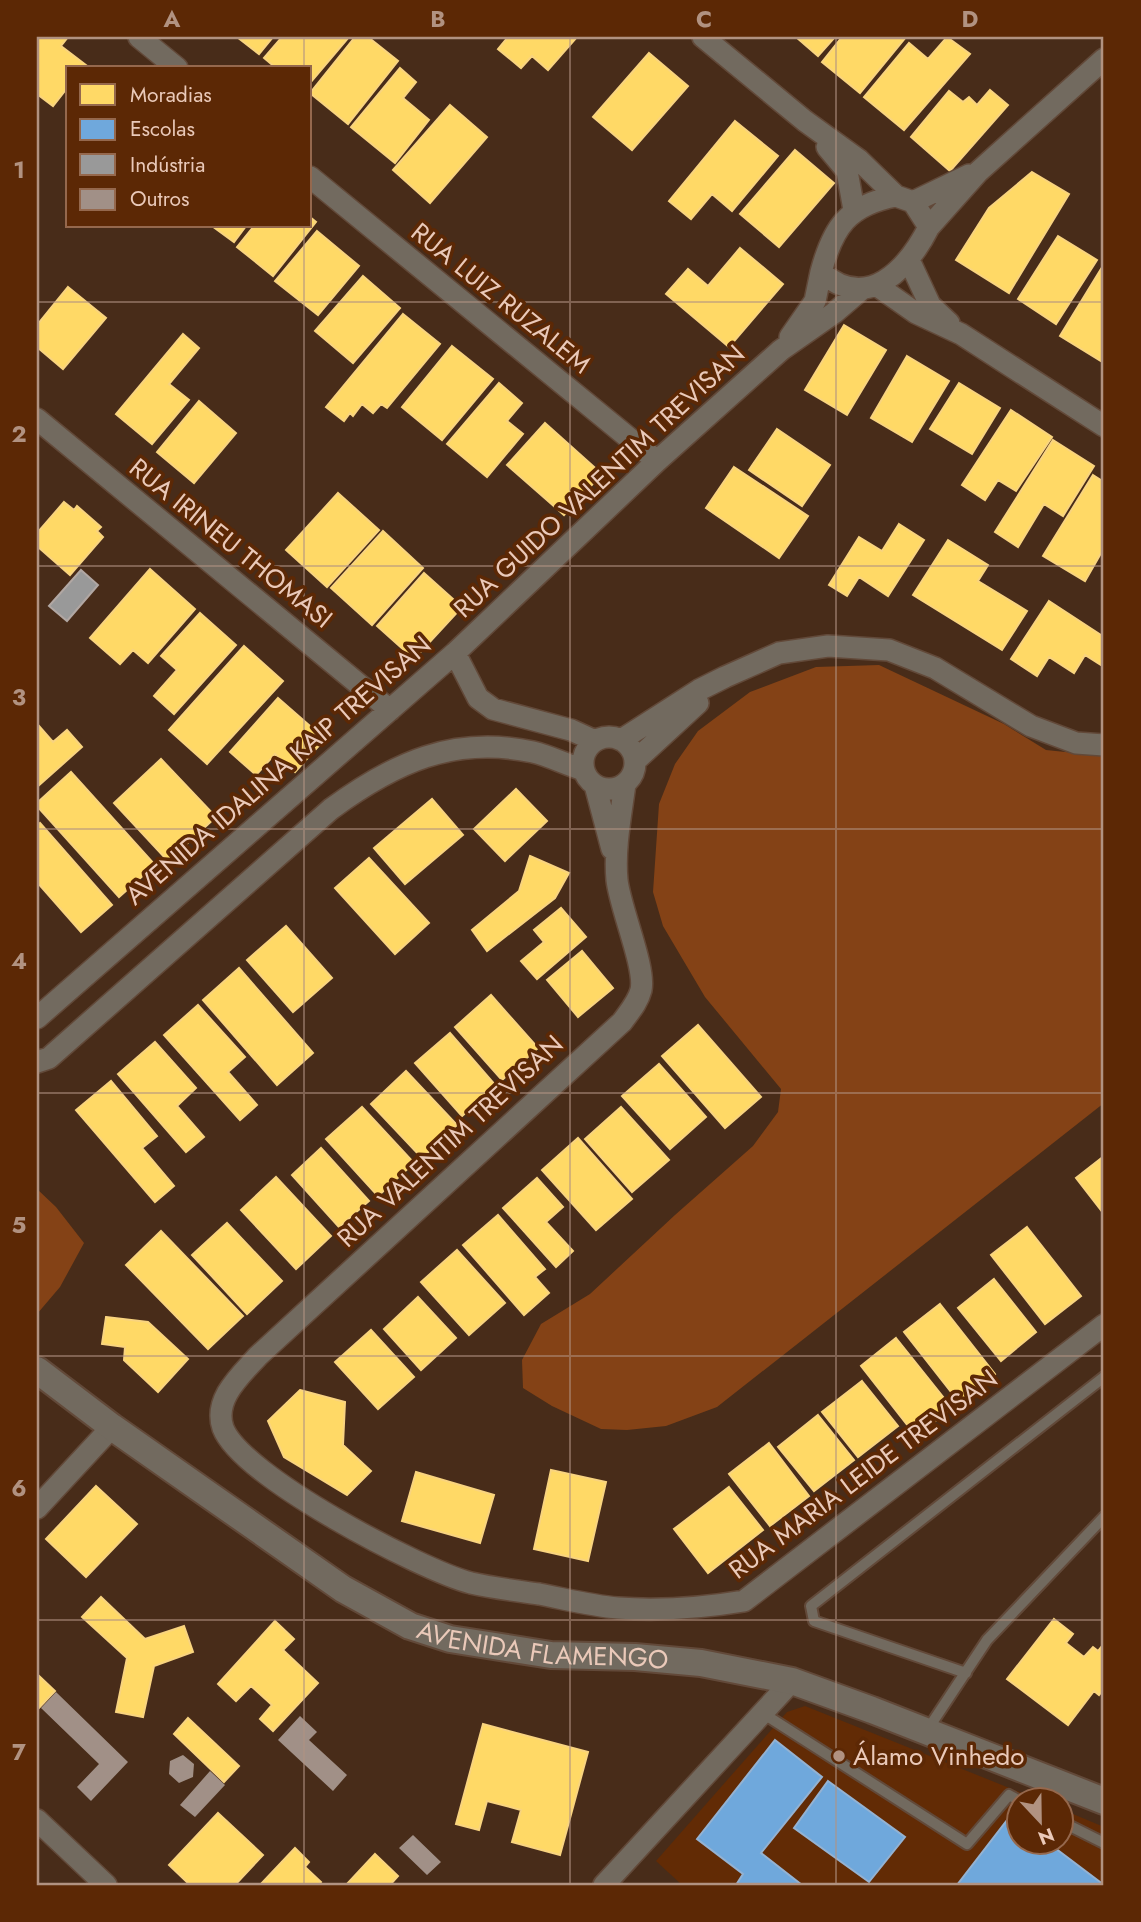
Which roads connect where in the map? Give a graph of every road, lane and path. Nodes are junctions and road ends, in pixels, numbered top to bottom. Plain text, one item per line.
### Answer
1 (139, 37) edge
2 (703, 37) edge
3 (1104, 59) edge
4 (175, 66) edge
5 (805, 121) junction
6 (978, 172) junction
7 (312, 179) edge
8 (904, 199) junction
9 (854, 210) junction
10 (929, 227) junction
11 (909, 260) junction
12 (821, 272) junction
13 (869, 287) junction
14 (961, 334) junction
15 (781, 350) junction
16 (37, 419) edge
17 (1104, 426) edge
18 (657, 461) junction
19 (455, 653) junction
20 (725, 677) junction
21 (390, 709) junction
22 (621, 740) junction
23 (595, 741) junction
24 (1104, 745) edge
25 (635, 761) junction
26 (590, 778) junction
27 (625, 784) junction
28 (616, 868) junction
29 (37, 1018) edge
30 (37, 1062) edge
31 (1104, 1325) edge
32 (37, 1370) edge
33 (1104, 1377) edge
34 (112, 1427) junction
35 (223, 1427) joint
36 (37, 1508) edge
37 (1104, 1517) edge
38 (966, 1673) junction
39 (792, 1681) junction
40 (764, 1714) junction
41 (926, 1732) junction
42 (1004, 1801) edge
43 (1104, 1801) edge
44 (37, 1820) edge
45 (1074, 1828) edge
46 (1104, 1843) edge
47 (106, 1885) edge
48 (604, 1885) edge

1 - 4 street
2 - 5 street
3 - 6 street
5 - 8 street
5 - 9 street
6 - 8 street
6 - 10 street
7 - 18 street, RUA LUIZ RUZALEM
8 - 9 street
8 - 10 street
9 - 12 street
10 - 11 street
11 - 13 street
11 - 14 street
12 - 13 street
12 - 15 street, RUA GUIDO VALENTIM TREVISAN
13 - 14 street
13 - 15 street, RUA GUIDO VALENTIM TREVISAN
14 - 17 street
15 - 18 street, RUA GUIDO VALENTIM TREVISAN
16 - 21 street, RUA IRINEU THOMASI
18 - 19 street, RUA GUIDO VALENTIM TREVISAN
19 - 21 street, AVENIDA IDALINA KAIP TREVISAN
19 - 23 street, AVENIDA IDALINA KAIP TREVISAN
20 - 22 street
20 - 24 street
20 - 25 street
21 - 29 street, AVENIDA IDALINA KAIP TREVISAN
22 - 23 street
22 - 25 street
23 - 26 street
25 - 27 street
26 - 27 street
26 - 28 street, RUA VALENTIM TREVISAN
26 - 30 street
27 - 28 street, RUA VALENTIM TREVISAN
28 - 35 street, RUA VALENTIM TREVISAN
31 - 35 street, RUA MARIA LEIDE TREVISAN
32 - 34 street, AVENIDA FLAMENGO
33 - 38 lane
34 - 36 street
34 - 39 street, AVENIDA FLAMENGO
37 - 38 lane
38 - 41 lane
39 - 40 street
39 - 41 street, AVENIDA FLAMENGO
40 - 42 lane
40 - 48 street
41 - 43 street, AVENIDA FLAMENGO
44 - 47 street
45 - 46 lane

